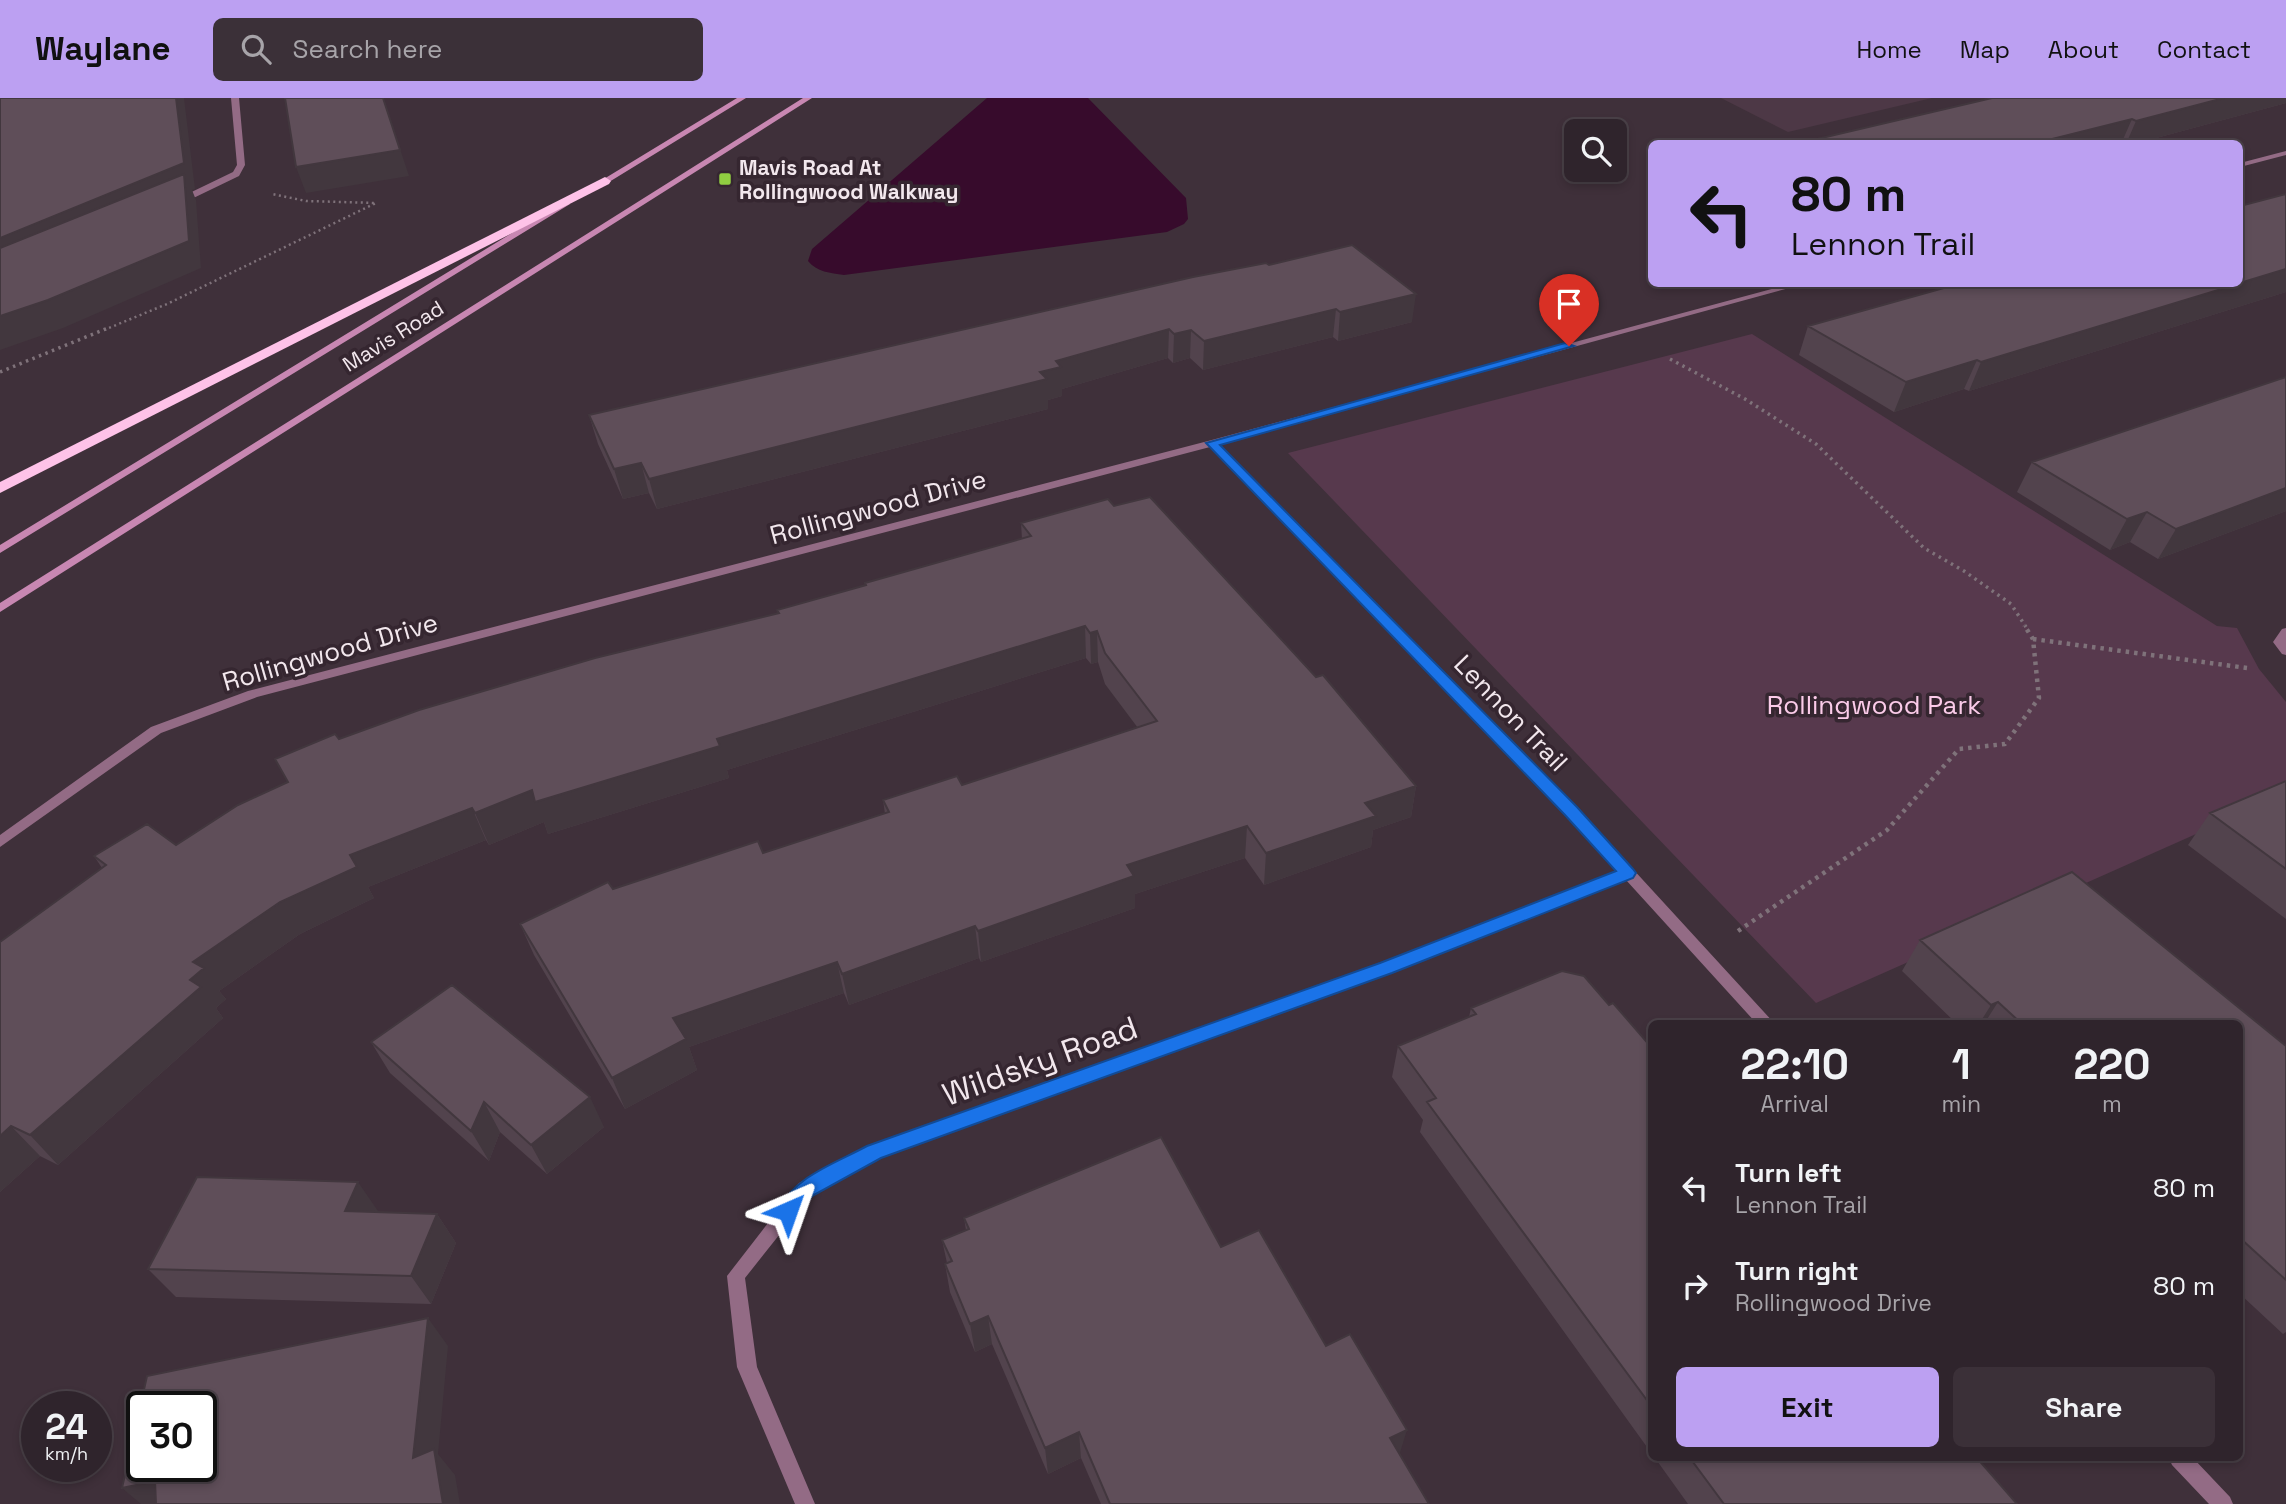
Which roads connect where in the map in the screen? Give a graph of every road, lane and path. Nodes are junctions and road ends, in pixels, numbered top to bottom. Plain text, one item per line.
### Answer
1 (235, 98) edge
2 (742, 98) edge
3 (808, 98) edge
4 (2286, 153) edge
5 (2243, 164) edge
6 (605, 181) junction
7 (222, 182) junction
8 (163, 208) edge
9 (1788, 287) edge
10 (1620, 332) junction
11 (0, 372) edge
12 (1212, 443) junction
13 (0, 488) edge
14 (0, 550) edge
15 (0, 608) edge
16 (2286, 632) edge
17 (2033, 639) junction
18 (2286, 651) edge
19 (2259, 670) dead end
20 (0, 842) edge
21 (1628, 873) junction
22 (1703, 956) junction
23 (1763, 1020) edge
24 (2182, 1461) edge
25 (805, 1504) edge
26 (2223, 1504) edge

1 - 7 street
2 - 6 main road, Mavis Road
3 - 15 main road, Mavis Road
4 - 5 street
6 - 13 highway
6 - 14 main road, Mavis Road
7 - 8 street
7 - 11 path
9 - 10 street, Rollingwood Drive
10 - 12 street, Rollingwood Drive
10 - 17 path
12 - 20 street, Rollingwood Drive
12 - 21 street, Lennon Trail
16 - 18 street
17 - 19 path
17 - 22 path
21 - 22 street, Lennon Trail
21 - 25 street, Wildsky Road
22 - 23 street, Lennon Trail
24 - 26 street

